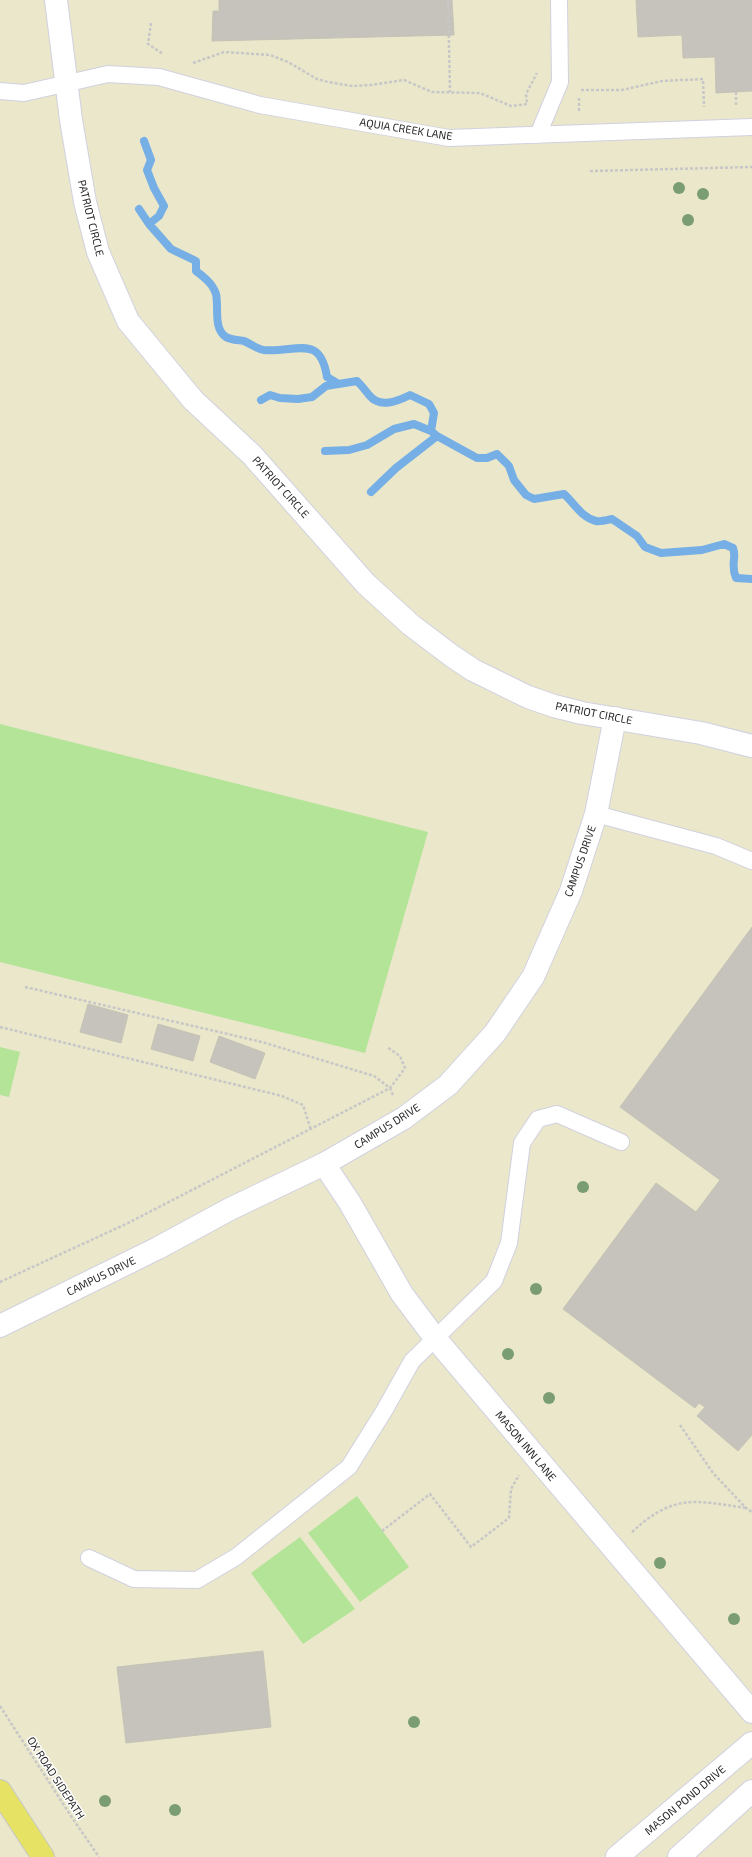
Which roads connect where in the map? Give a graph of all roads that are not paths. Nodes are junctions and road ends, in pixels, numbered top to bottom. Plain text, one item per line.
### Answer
1 (56, 0) edge
2 (559, 0) edge
3 (66, 84) junction
4 (0, 91) edge
5 (752, 126) edge
6 (538, 135) junction
7 (615, 718) junction
8 (752, 746) edge
9 (596, 814) junction
10 (752, 862) edge
11 (621, 1142) dead end
12 (324, 1164) junction
13 (0, 1326) edge
14 (435, 1338) junction
15 (89, 1558) dead end
16 (752, 1712) edge
17 (752, 1742) edge
18 (0, 1791) edge
19 (752, 1792) edge
20 (43, 1857) edge
21 (617, 1857) edge
22 (680, 1857) edge

1 - 3 street, PATRIOT CIRCLE
2 - 6 lane
3 - 4 lane, AQUIA CREEK LANE
3 - 6 lane, AQUIA CREEK LANE
3 - 7 street, PATRIOT CIRCLE
5 - 6 lane, AQUIA CREEK LANE
7 - 8 street, PATRIOT CIRCLE
7 - 9 street, CAMPUS DRIVE
9 - 10 lane
9 - 12 street, CAMPUS DRIVE
11 - 14 lane
12 - 13 street, CAMPUS DRIVE
12 - 14 street, MASON INN LANE
14 - 15 lane
14 - 16 street, MASON INN LANE
17 - 21 street, MASON POND DRIVE
18 - 20 main road
19 - 22 street

